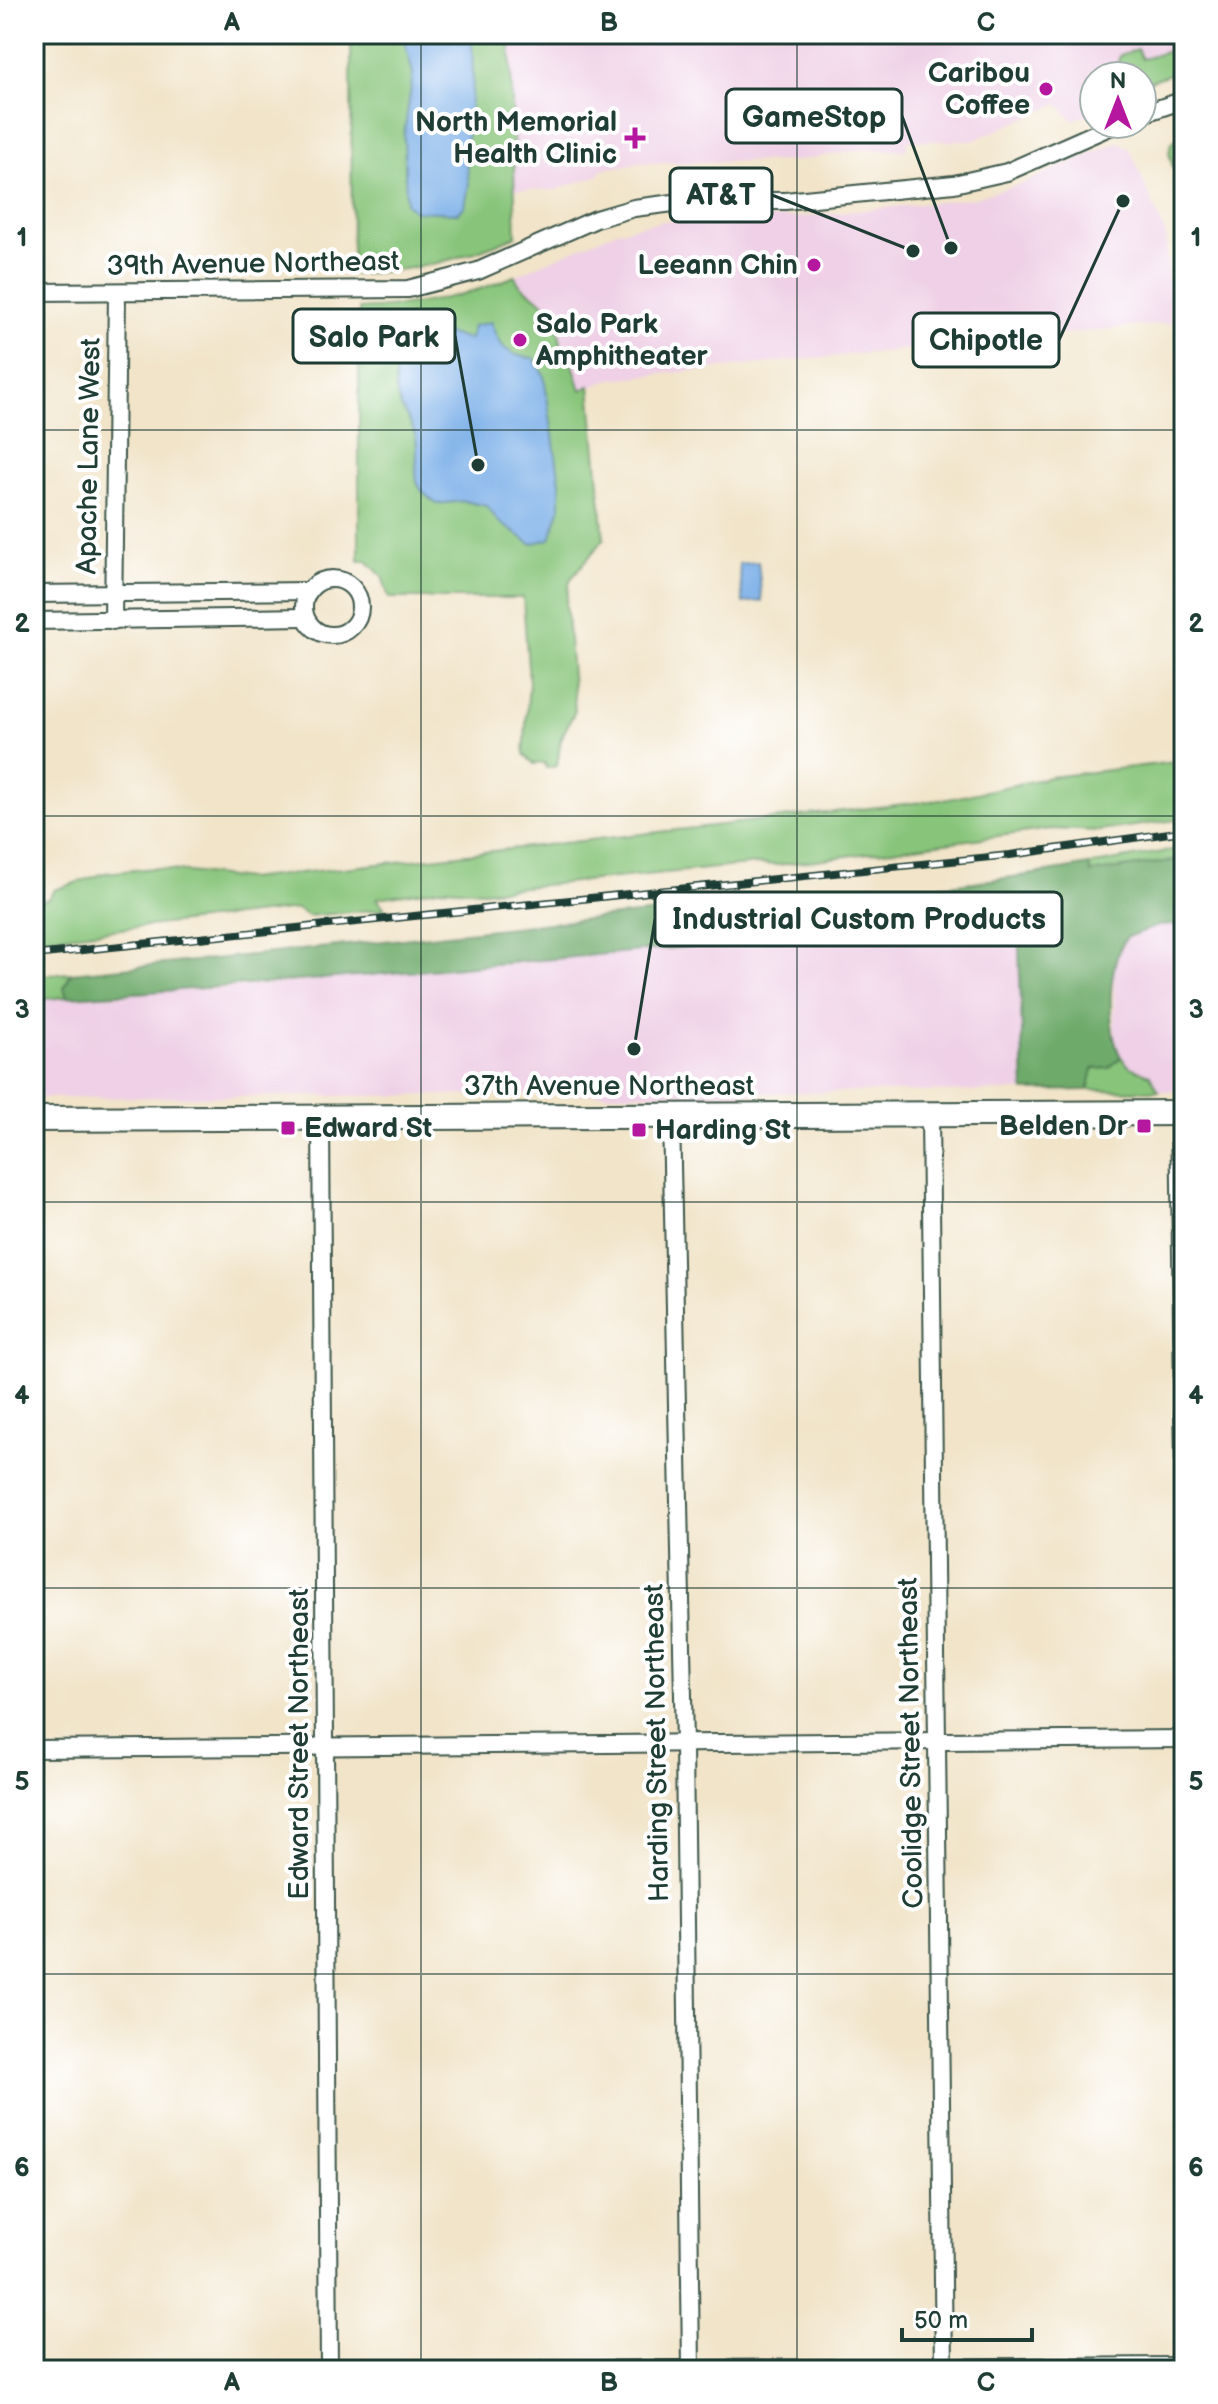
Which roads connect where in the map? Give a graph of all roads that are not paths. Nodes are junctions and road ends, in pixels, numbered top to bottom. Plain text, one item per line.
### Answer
1 (1184, 100) edge
2 (1158, 109) edge
3 (1080, 140) edge
4 (34, 292) edge
5 (117, 292) junction
6 (309, 591) junction
7 (34, 594) edge
8 (114, 594) junction
9 (305, 617) junction
10 (34, 621) edge
11 (113, 621) junction
12 (1181, 1113) edge
13 (930, 1115) junction
14 (671, 1116) junction
15 (321, 1117) junction
16 (34, 1119) edge
17 (1184, 1466) edge
18 (1184, 1739) edge
19 (936, 1742) junction
20 (684, 1744) junction
21 (326, 1747) junction
22 (34, 1749) edge
23 (1184, 2366) edge
24 (944, 2369) edge
25 (329, 2370) edge
26 (543, 2370) edge
27 (691, 2370) edge

1 - 2 street
3 - 5 street, 39th Avenue Northeast
4 - 5 street, 39th Avenue Northeast
5 - 8 street, Apache Lane West
6 - 8 street
6 - 9 street
6 - 9 street
7 - 8 street
8 - 11 street, Apache Lane West
9 - 11 street
10 - 11 street
12 - 13 street, 37th Avenue Northeast
12 - 17 street
13 - 14 street, 37th Avenue Northeast
13 - 19 street, Coolidge Street Northeast
14 - 15 street, 37th Avenue Northeast
14 - 20 street, Harding Street Northeast
15 - 16 street, 37th Avenue Northeast
15 - 21 street, Edward Street Northeast
18 - 19 street
19 - 20 street
19 - 24 street, Coolidge Street Northeast
20 - 21 street
20 - 27 street, Harding Street Northeast
21 - 22 street
21 - 25 street, Edward Street Northeast
23 - 24 street
24 - 27 street
26 - 27 street

